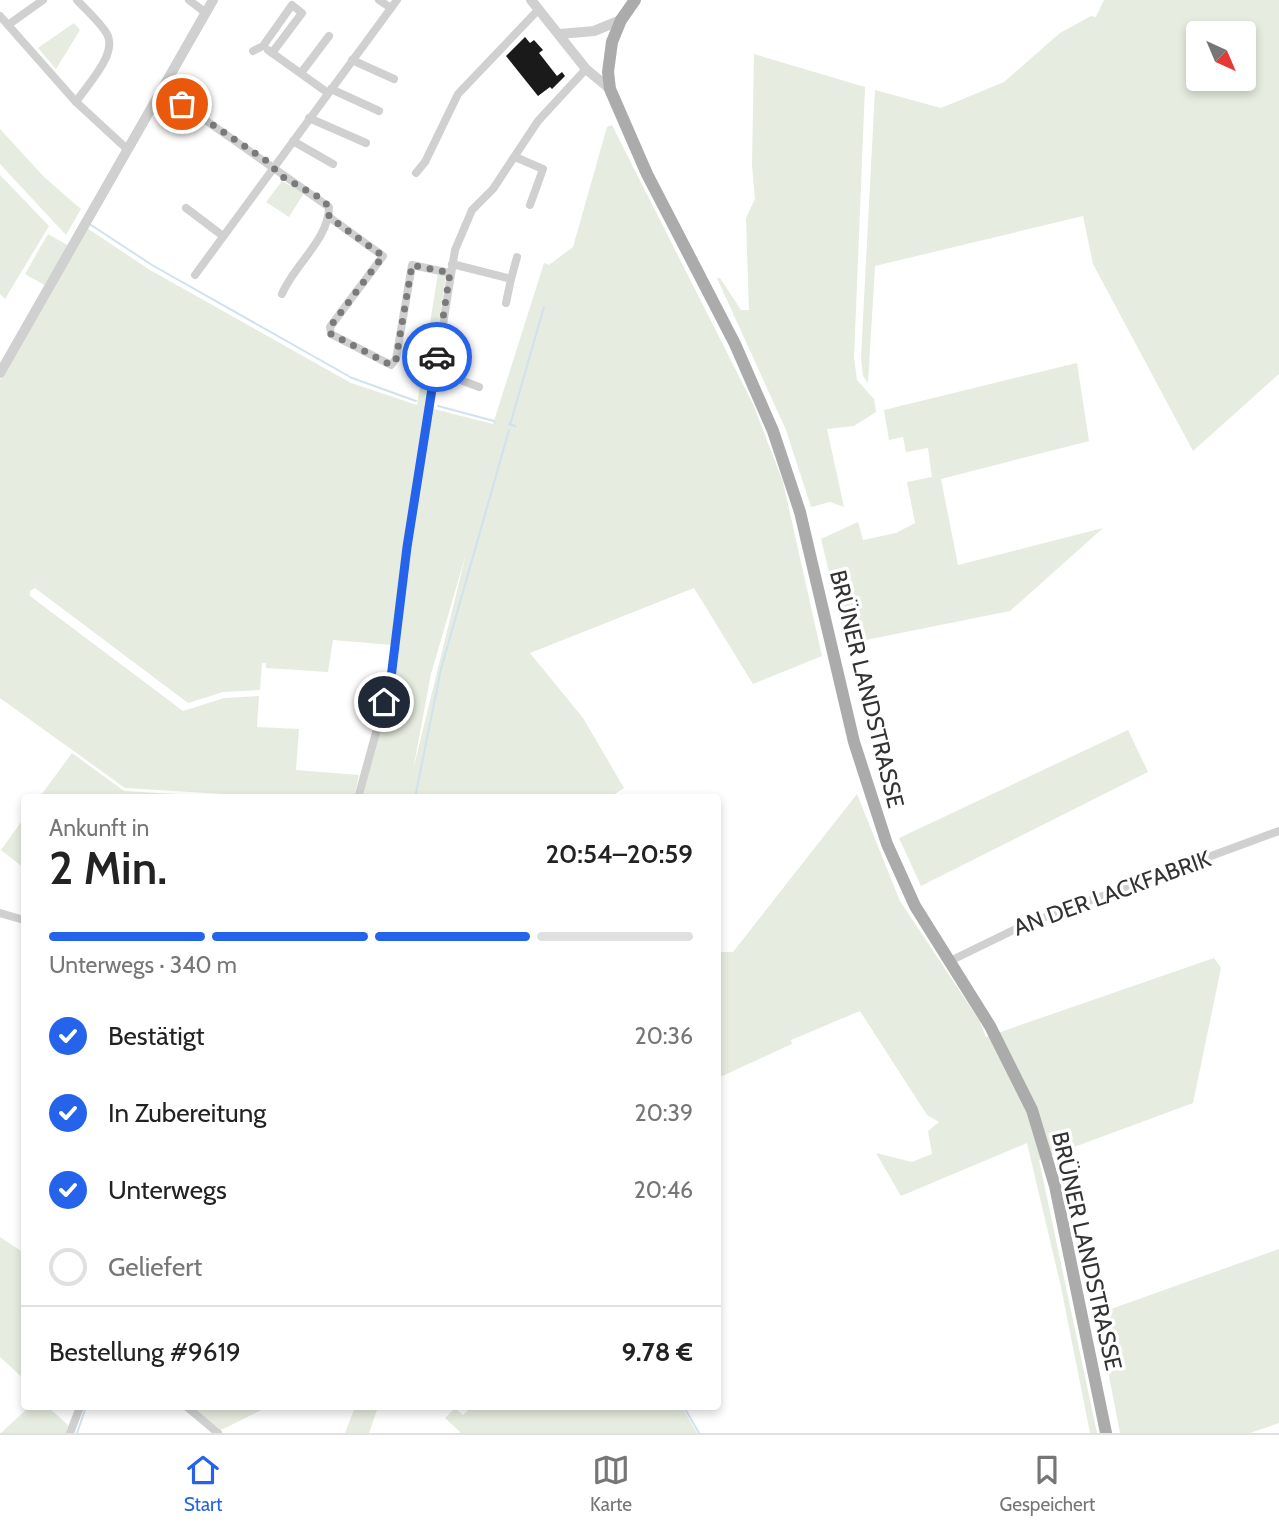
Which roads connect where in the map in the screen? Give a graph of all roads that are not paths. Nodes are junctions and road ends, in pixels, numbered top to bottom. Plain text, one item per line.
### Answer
1 (43, 0) edge
2 (77, 0) edge
3 (189, 0) edge
4 (214, 0) edge
5 (379, 0) edge
6 (531, 0) edge
7 (635, 0) edge
8 (394, 4) edge
9 (539, 9) junction
10 (206, 13) junction
11 (0, 16) edge
12 (621, 20) junction
13 (8, 25) junction
14 (560, 34) junction
15 (329, 36) dead end
16 (263, 46) junction
17 (253, 51) dead end
18 (272, 53) junction
19 (352, 60) junction
20 (586, 69) junction
21 (608, 72) junction
22 (301, 73) junction
23 (394, 79) dead end
24 (161, 89) junction
25 (610, 89) junction
26 (329, 91) junction
27 (76, 102) junction
28 (379, 111) dead end
29 (309, 118) junction
30 (293, 141) junction
31 (366, 143) dead end
32 (127, 149) junction
33 (515, 157) junction
34 (333, 163) dead end
35 (274, 167) junction
36 (416, 173) dead end
37 (530, 205) dead end
38 (186, 208) dead end
39 (329, 217) junction
40 (223, 236) junction
41 (517, 257) dead end
42 (451, 269) junction
43 (195, 275) dead end
44 (512, 279) junction
45 (282, 294) dead end
46 (506, 303) dead end
47 (434, 370) junction
48 (0, 373) edge
49 (479, 387) dead end
50 (359, 794) edge
51 (1279, 831) edge
52 (0, 913) edge
53 (21, 919) edge
54 (948, 962) junction
55 (79, 1410) edge
56 (191, 1410) edge
57 (71, 1433) edge
58 (218, 1433) edge
59 (1106, 1433) edge

1 - 13 street
2 - 27 street
3 - 10 street
4 - 10 street
5 - 8 street
6 - 9 street
7 - 12 main road, BRÜNER LANDSTRASSE
8 - 19 street
9 - 14 street
9 - 36 street
10 - 24 street
11 - 13 street
12 - 14 street
12 - 21 main road, BRÜNER LANDSTRASSE
13 - 27 street
14 - 20 street
15 - 22 street
16 - 17 street
16 - 18 street
16 - 18 street
18 - 22 street
19 - 23 street
19 - 26 street
20 - 21 street
20 - 25 street
20 - 33 street
21 - 25 main road, BRÜNER LANDSTRASSE
22 - 26 street
24 - 32 street
24 - 35 street
25 - 54 main road, BRÜNER LANDSTRASSE
26 - 28 street
26 - 29 street
27 - 32 street
29 - 30 street
29 - 31 street
30 - 34 street
30 - 35 street
32 - 48 street
33 - 37 street
33 - 42 street
35 - 39 street
35 - 40 street
38 - 40 street
39 - 42 street
39 - 45 street
40 - 43 street
41 - 44 street
42 - 44 street
42 - 47 street
44 - 46 street
47 - 49 street
47 - 50 street
51 - 54 street, AN DER LACKFABRIK
52 - 53 street
54 - 59 main road, BRÜNER LANDSTRASSE
55 - 57 street
56 - 58 street

